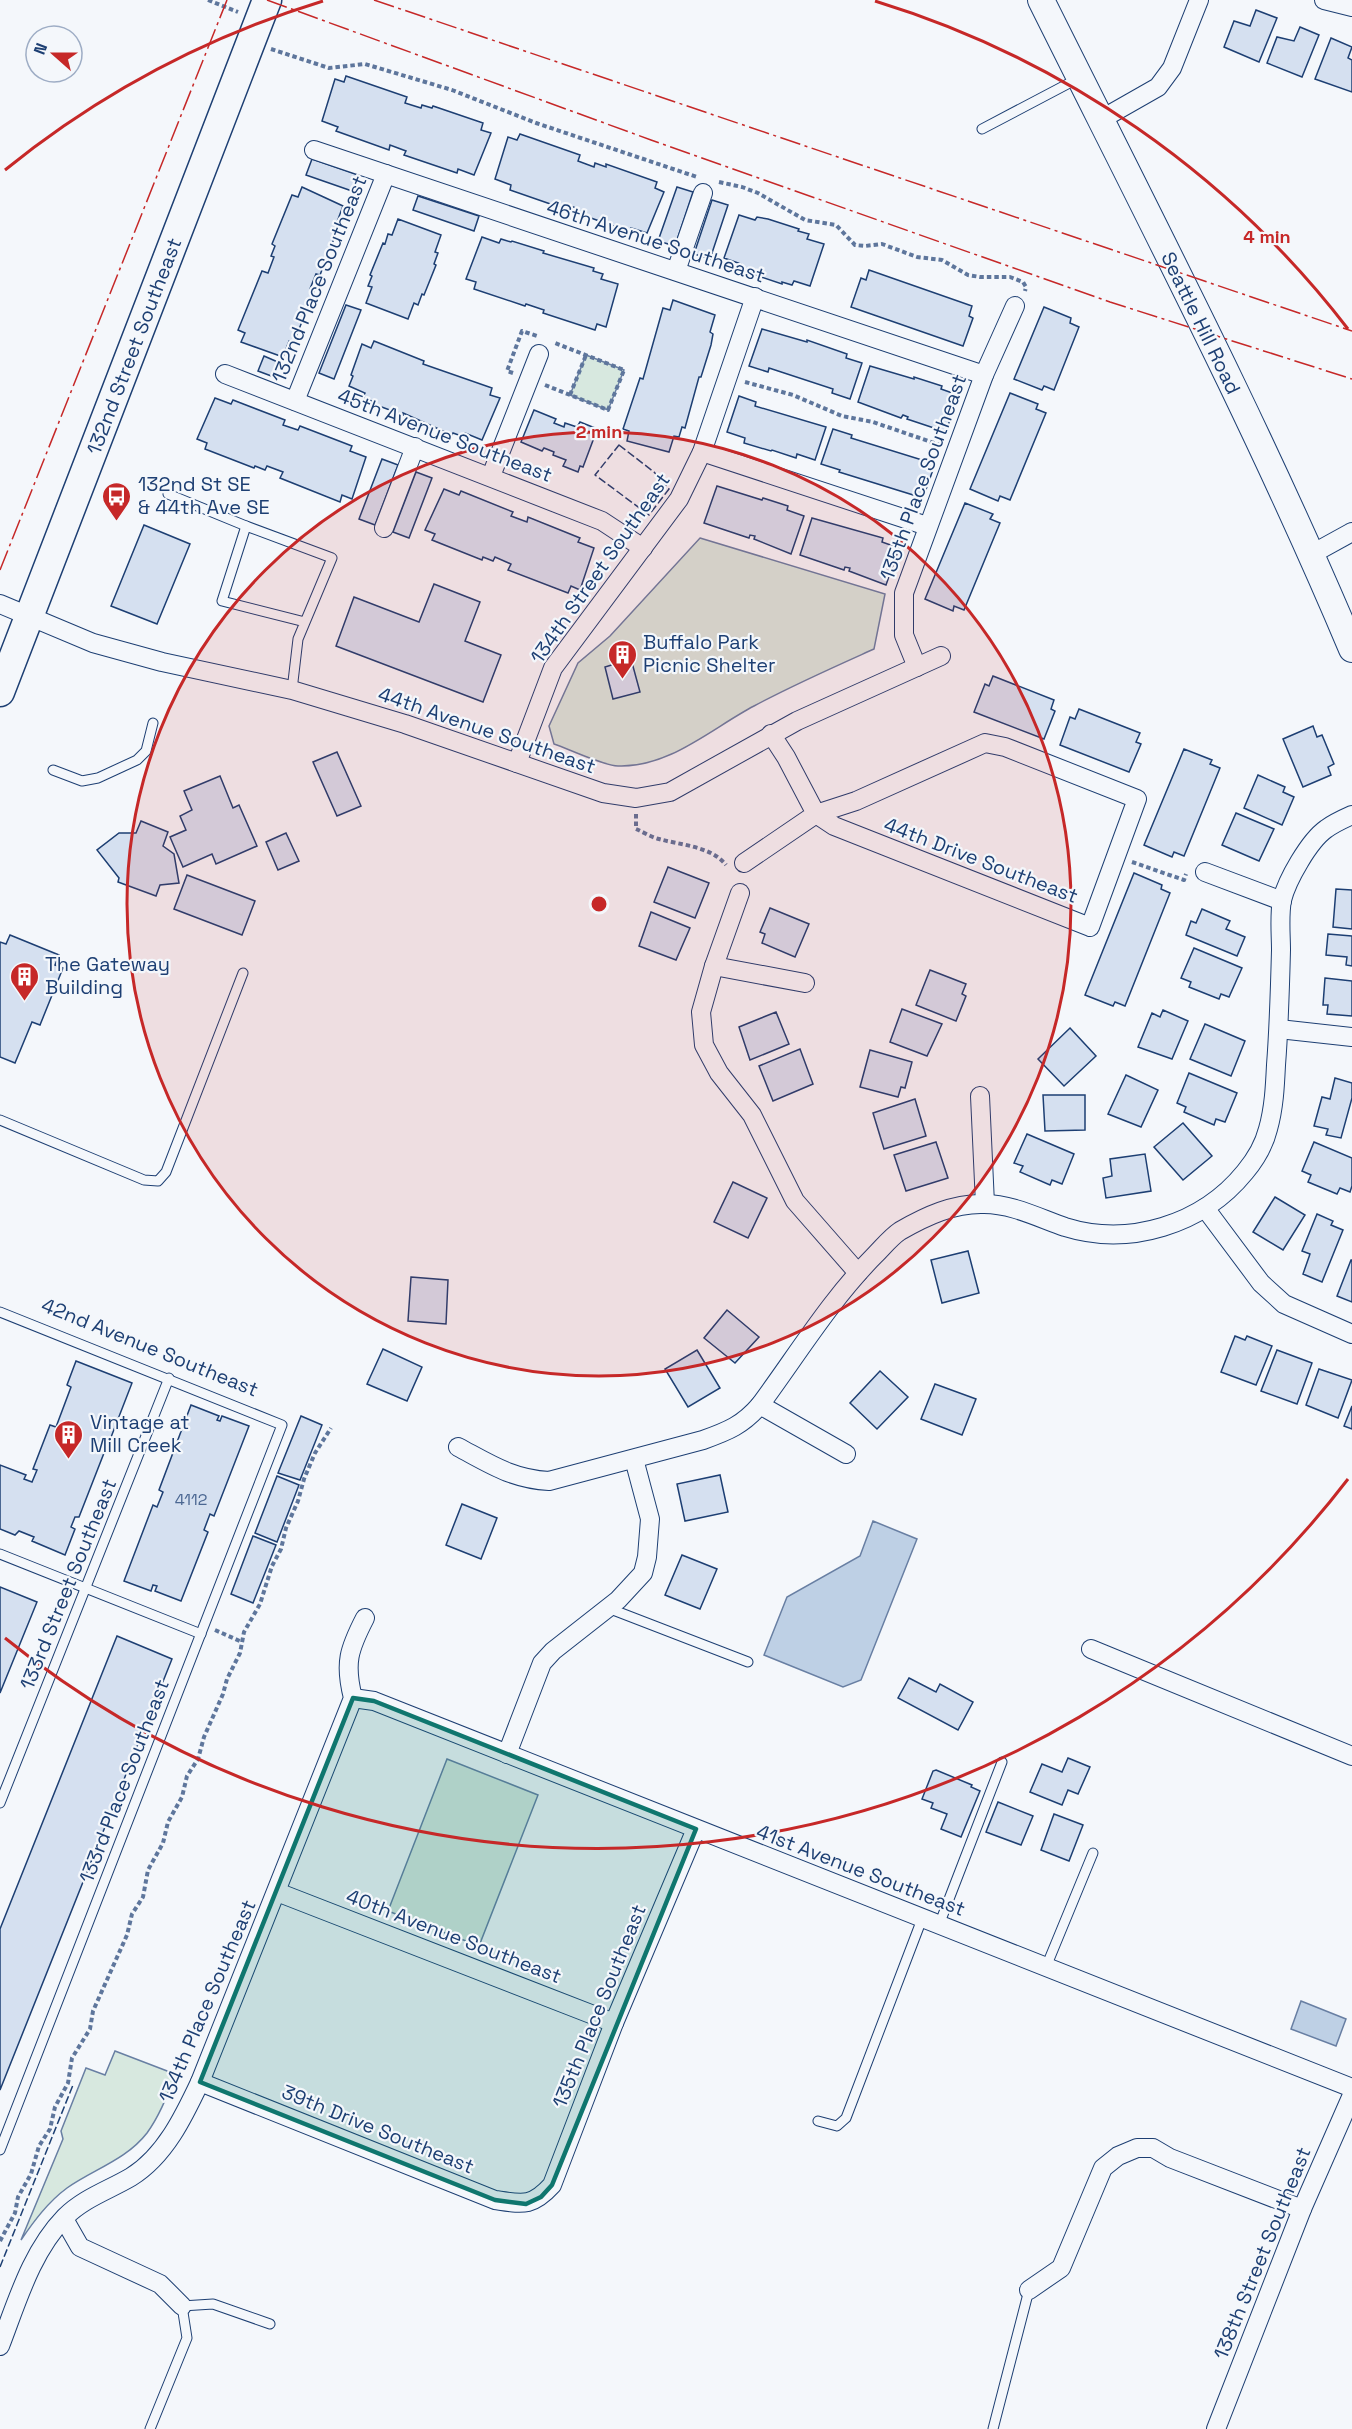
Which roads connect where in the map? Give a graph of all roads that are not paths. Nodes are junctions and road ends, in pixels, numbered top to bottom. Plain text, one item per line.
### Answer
1 (1041, 0) edge
2 (1199, 0) edge
3 (1324, 0) edge
4 (1352, 7) edge
5 (259, 21) edge
6 (1079, 78) junction
7 (1100, 120) junction
8 (982, 129) dead end
9 (314, 150) dead end
10 (386, 174) junction
11 (707, 184) road end
12 (676, 271) junction
13 (755, 297) junction
14 (1015, 306) road end
15 (539, 354) dead end
16 (225, 374) dead end
17 (984, 375) junction
18 (295, 401) junction
19 (415, 447) junction
20 (702, 452) junction
21 (491, 476) junction
22 (168, 494) dead end
23 (246, 526) junction
24 (927, 526) junction
25 (384, 528) dead end
26 (1352, 532) edge
27 (643, 548) junction
28 (1312, 554) junction
29 (0, 604) edge
30 (31, 616) junction
31 (305, 622) junction
32 (1352, 649) edge
33 (941, 656) dead end
34 (917, 667) junction
35 (292, 690) junction
36 (0, 692) edge
37 (153, 723) dead end
38 (771, 734) junction
39 (517, 763) junction
40 (53, 770) dead end
41 (816, 814) junction
42 (1352, 815) edge
43 (740, 866) road end
44 (1197, 869) road end
45 (740, 893) dead end
46 (1282, 901) junction
47 (714, 966) junction
48 (243, 973) dead end
49 (805, 983) dead end
50 (1279, 1029) junction
51 (1352, 1037) edge
52 (980, 1096) dead end
53 (0, 1120) edge
54 (985, 1204) junction
55 (1205, 1208) junction
56 (858, 1273) junction
57 (0, 1312) edge
58 (1352, 1334) edge
59 (169, 1378) junction
60 (760, 1405) junction
61 (282, 1425) joint
62 (458, 1448) dead end
63 (846, 1454) dead end
64 (634, 1459) junction
65 (0, 1554) edge
66 (86, 1587) junction
67 (608, 1608) junction
68 (365, 1618) dead end
69 (201, 1634) junction
70 (1091, 1649) dead end
71 (748, 1662) dead end
72 (353, 1698) junction
73 (507, 1754) junction
74 (1352, 1756) edge
75 (1002, 1762) dead end
76 (0, 1803) edge
77 (696, 1829) junction
78 (1093, 1853) dead end
79 (277, 1892) junction
80 (931, 1922) junction
81 (1046, 1967) junction
82 (614, 2023) junction
83 (201, 2082) junction
84 (1352, 2088) edge
85 (1352, 2095) edge
86 (818, 2121) dead end
87 (0, 2150) edge
88 (541, 2197) joint
89 (1302, 2209) junction
90 (64, 2219) junction
91 (1029, 2290) joint
92 (182, 2306) junction
93 (270, 2324) dead end
94 (0, 2346) edge
95 (150, 2429) edge
96 (993, 2429) edge
97 (1215, 2429) edge

1 - 6 main road, Seattle Hill Road
2 - 7 street
3 - 4 street
5 - 30 main road, 132nd Street Southeast
6 - 7 main road, Seattle Hill Road
6 - 8 lane
7 - 28 main road, Seattle Hill Road
9 - 10 street, 46th Avenue Southeast
10 - 12 street, 46th Avenue Southeast
10 - 18 street, 132nd Place Southeast
11 - 12 street
12 - 13 street, 46th Avenue Southeast
13 - 17 street, 46th Avenue Southeast
13 - 20 street, 134th Street Southeast
14 - 17 street, 135th Place Southeast
15 - 21 street
16 - 18 street, 45th Avenue Southeast
17 - 24 street, 135th Place Southeast
18 - 19 street, 45th Avenue Southeast
19 - 21 street, 45th Avenue Southeast
19 - 25 street
20 - 24 street
20 - 27 street, 134th Street Southeast
21 - 27 street, 45th Avenue Southeast
22 - 23 lane
23 - 31 lane
23 - 31 lane
24 - 34 street, 135th Place Southeast
26 - 28 street
27 - 39 street, 134th Street Southeast
28 - 32 main road, Seattle Hill Road
29 - 30 street, 44th Avenue Southeast
30 - 35 street, 44th Avenue Southeast
30 - 36 main road, 132nd Street Southeast
31 - 35 lane
33 - 34 street, 44th Avenue Southeast
34 - 38 street, 44th Avenue Southeast
35 - 39 street, 44th Avenue Southeast
37 - 40 lane
38 - 39 street, 44th Avenue Southeast
38 - 41 street
41 - 41 street, 44th Drive Southeast
41 - 43 street
42 - 46 street
44 - 46 street
45 - 47 street
46 - 50 street
47 - 49 street
47 - 56 street
48 - 53 lane
50 - 51 street
50 - 55 street
52 - 54 street
54 - 55 street
54 - 56 street
55 - 58 street
56 - 60 street
57 - 59 lane, 42nd Avenue Southeast
59 - 61 lane, 42nd Avenue Southeast
59 - 66 lane, 133rd Street Southeast
60 - 63 street
60 - 64 street
61 - 69 lane, 133rd Place Southeast
62 - 64 street
64 - 67 street
65 - 66 lane
66 - 69 lane
66 - 76 lane, 133rd Street Southeast
67 - 71 lane
67 - 73 street
68 - 72 street
69 - 87 lane, 133rd Place Southeast
70 - 74 street
72 - 73 street, 41st Avenue Southeast
72 - 79 street, 134th Place Southeast
73 - 77 street, 41st Avenue Southeast
75 - 80 lane
77 - 80 street, 41st Avenue Southeast
77 - 82 street, 135th Place Southeast
78 - 81 lane
79 - 82 street, 40th Avenue Southeast
79 - 83 street, 134th Place Southeast
80 - 81 street, 41st Avenue Southeast
80 - 86 lane
81 - 84 street, 41st Avenue Southeast
82 - 88 street, 135th Place Southeast
83 - 88 street, 39th Drive Southeast
83 - 90 street, 134th Place Southeast
85 - 89 street, 138th Street Southeast
89 - 91 street
89 - 97 street, 138th Street Southeast
90 - 92 street
90 - 94 street, 134th Place Southeast
91 - 96 lane
92 - 93 lane
92 - 95 lane

